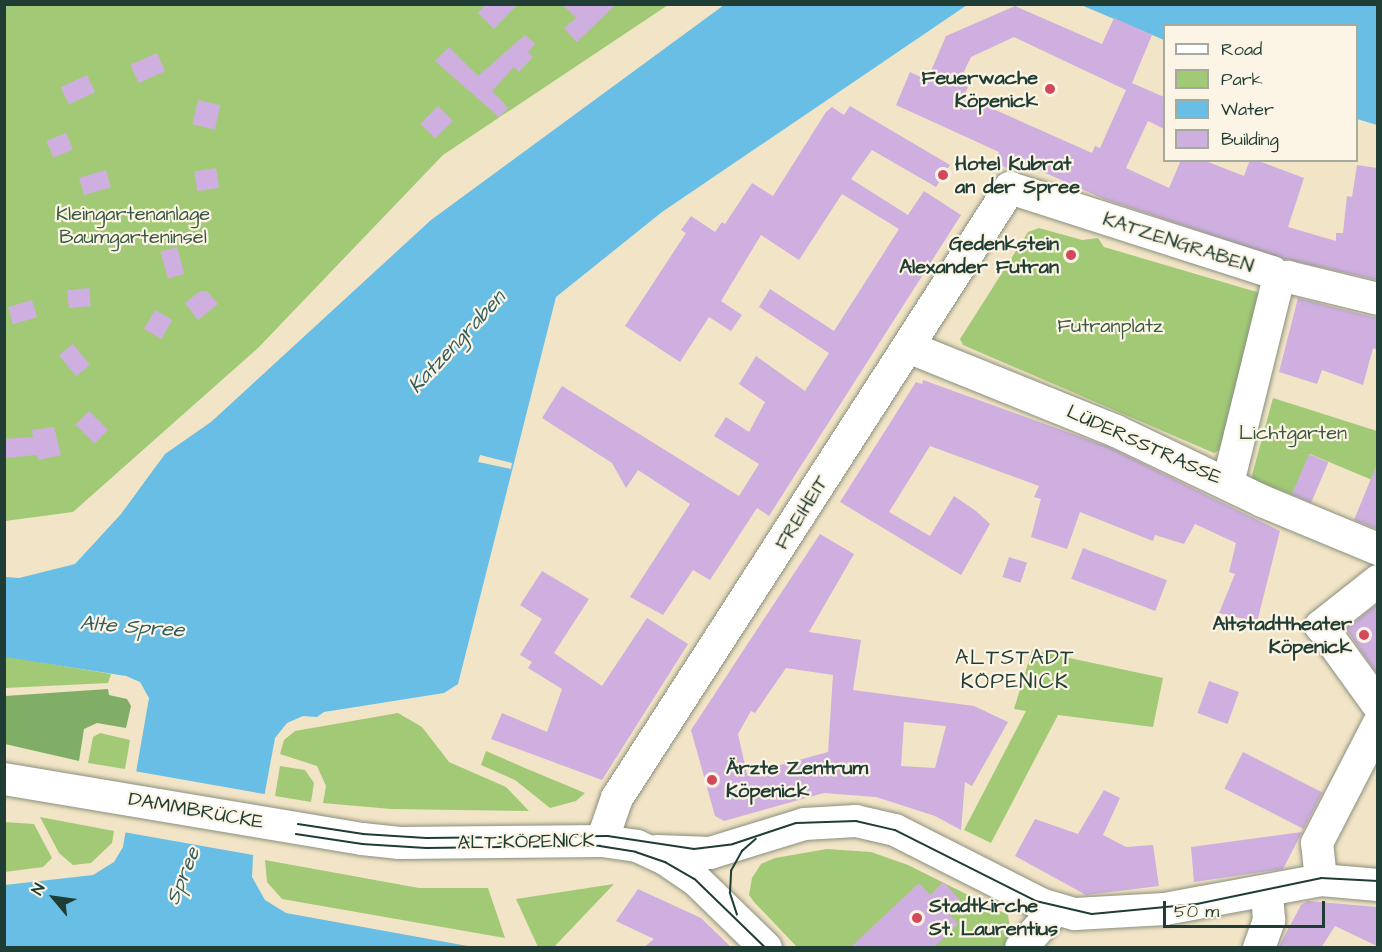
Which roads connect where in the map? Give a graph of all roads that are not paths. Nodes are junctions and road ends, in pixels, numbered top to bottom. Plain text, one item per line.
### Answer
1 (1010, 188) joint
2 (1278, 281) junction
3 (1377, 299) edge
4 (908, 347) junction
5 (1228, 483) junction
6 (1377, 549) edge
7 (1377, 581) edge
8 (1377, 705) edge
9 (1377, 725) edge
10 (4, 779) edge
11 (297, 829) joint
12 (603, 842) junction
13 (747, 842) junction
14 (637, 846) junction
15 (1321, 880) junction
16 (1377, 885) edge
17 (1266, 892) junction
18 (1055, 910) junction
19 (733, 915) junction
20 (766, 948) edge
21 (1021, 948) edge
22 (1259, 948) edge

1 - 2 street, KATZENGRABEN
1 - 4 street, FREIHEIT
2 - 3 street, KATZENGRABEN
2 - 5 street
4 - 5 street, LÜDERSSTRASSE
4 - 12 street, FREIHEIT
5 - 6 street, LÜDERSSTRASSE
7 - 8 street
9 - 15 street
10 - 11 street, DAMMBRÜCKE
11 - 12 street, ALT-KÖPENICK
12 - 14 street, ALT-KÖPENICK
13 - 14 street
13 - 18 street
13 - 19 street, ALT-KÖPENICK
14 - 19 street, ALT-KÖPENICK
15 - 16 street
15 - 17 street
17 - 18 street
17 - 22 street
18 - 21 street
19 - 20 street, ALT-KÖPENICK

